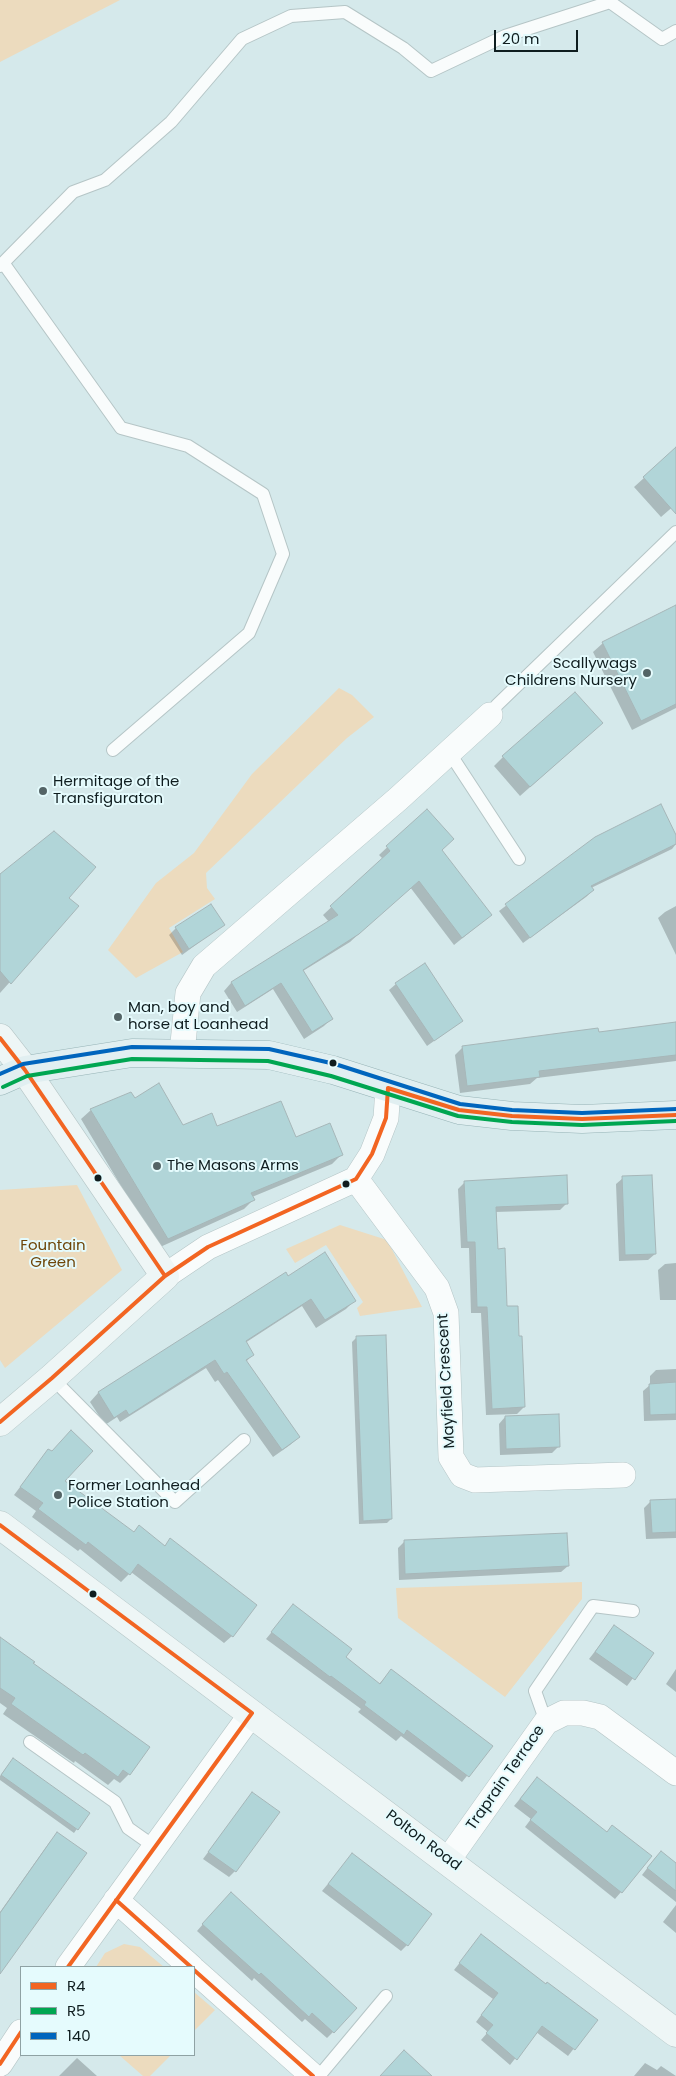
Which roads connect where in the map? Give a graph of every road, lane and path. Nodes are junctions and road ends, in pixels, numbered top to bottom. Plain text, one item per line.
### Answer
1 (676, 31) edge
2 (2, 266) edge
3 (676, 532) edge
4 (490, 715) joint
5 (113, 750) dead end
6 (449, 752) junction
7 (519, 859) dead end
8 (0, 1038) edge
9 (182, 1053) junction
10 (25, 1070) junction
11 (0, 1081) edge
12 (388, 1088) junction
13 (676, 1115) edge
14 (356, 1179) junction
15 (165, 1276) junction
16 (52, 1378) junction
17 (0, 1422) edge
18 (244, 1440) dead end
19 (624, 1475) dead end
20 (0, 1525) edge
21 (633, 1610) dead end
22 (252, 1713) junction
23 (546, 1722) junction
24 (30, 1742) dead end
25 (676, 1773) edge
26 (155, 1847) junction
27 (448, 1860) junction
28 (116, 1900) junction
29 (69, 1966) edge
30 (190, 1966) edge
31 (195, 1971) edge
32 (386, 1996) dead end
33 (676, 2032) edge
34 (20, 2034) edge
35 (0, 2064) edge
36 (312, 2076) edge
37 (319, 2076) edge

1 - 2 lane
2 - 5 lane
3 - 4 lane
4 - 6 street
6 - 7 lane
6 - 9 street
8 - 10 street
9 - 10 main road
9 - 12 main road
10 - 11 main road
10 - 15 street
12 - 13 main road
12 - 14 street
14 - 15 street
14 - 19 street, Mayfield Crescent
15 - 16 street
16 - 17 street
16 - 18 lane
20 - 22 street, Polton Road
21 - 23 lane
22 - 26 street
22 - 27 street, Polton Road
23 - 25 street, Traprain Terrace
23 - 27 street, Traprain Terrace
24 - 26 lane
26 - 28 street
27 - 33 street, Polton Road
28 - 29 street
28 - 30 street
31 - 36 street
32 - 37 lane
34 - 35 street

